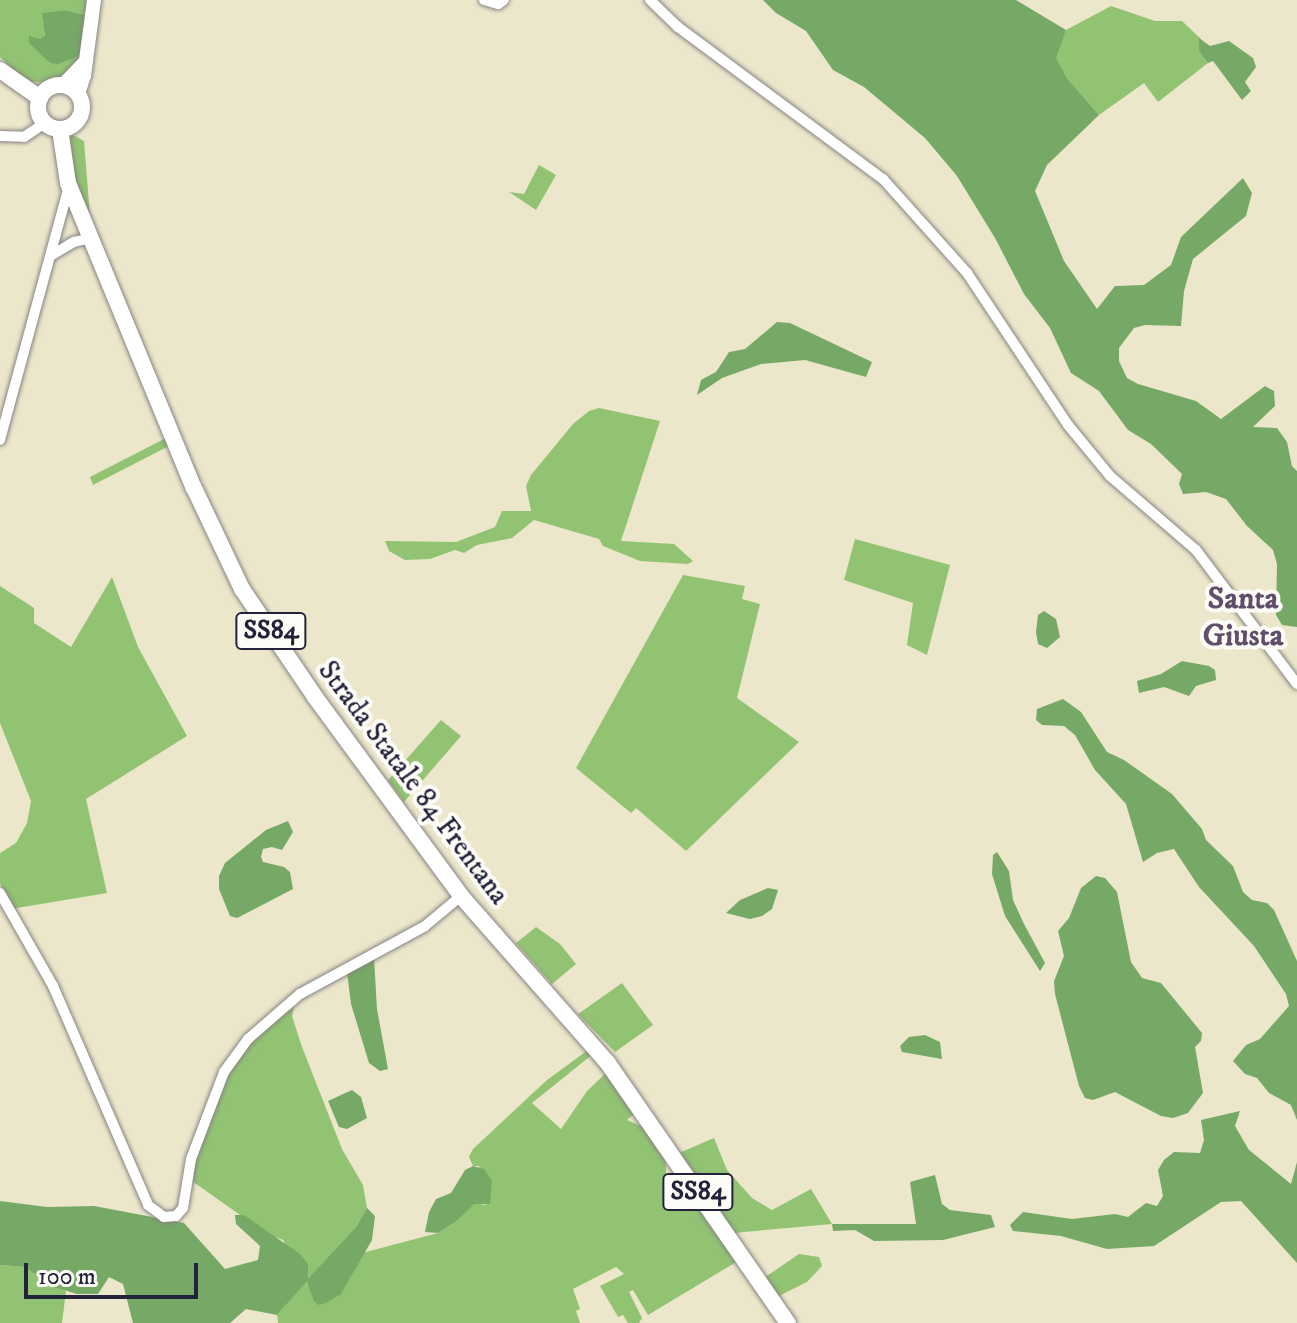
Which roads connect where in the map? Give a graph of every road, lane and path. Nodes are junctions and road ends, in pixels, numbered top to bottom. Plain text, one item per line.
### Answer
1 (94, 0) edge
2 (484, 0) edge
3 (504, 0) edge
4 (650, 0) edge
5 (0, 70) edge
6 (70, 89) junction
7 (40, 98) junction
8 (53, 126) junction
9 (0, 136) edge
10 (68, 183) junction
11 (92, 238) junction
12 (52, 255) junction
13 (0, 440) edge
14 (1297, 684) edge
15 (0, 893) edge
16 (461, 896) junction
17 (788, 1323) edge

1 - 6 street
2 - 3 street
4 - 14 street
5 - 7 main road
6 - 7 main road
6 - 8 main road
7 - 8 main road
8 - 9 street
8 - 10 main road, Strada Statale 84 Frentana / SS84
10 - 11 main road, Strada Statale 84 Frentana / SS84
10 - 12 street
11 - 12 street
11 - 16 main road, Strada Statale 84 Frentana / SS84
12 - 13 street
15 - 16 street
16 - 17 main road, Strada Statale 84 Frentana / SS84

